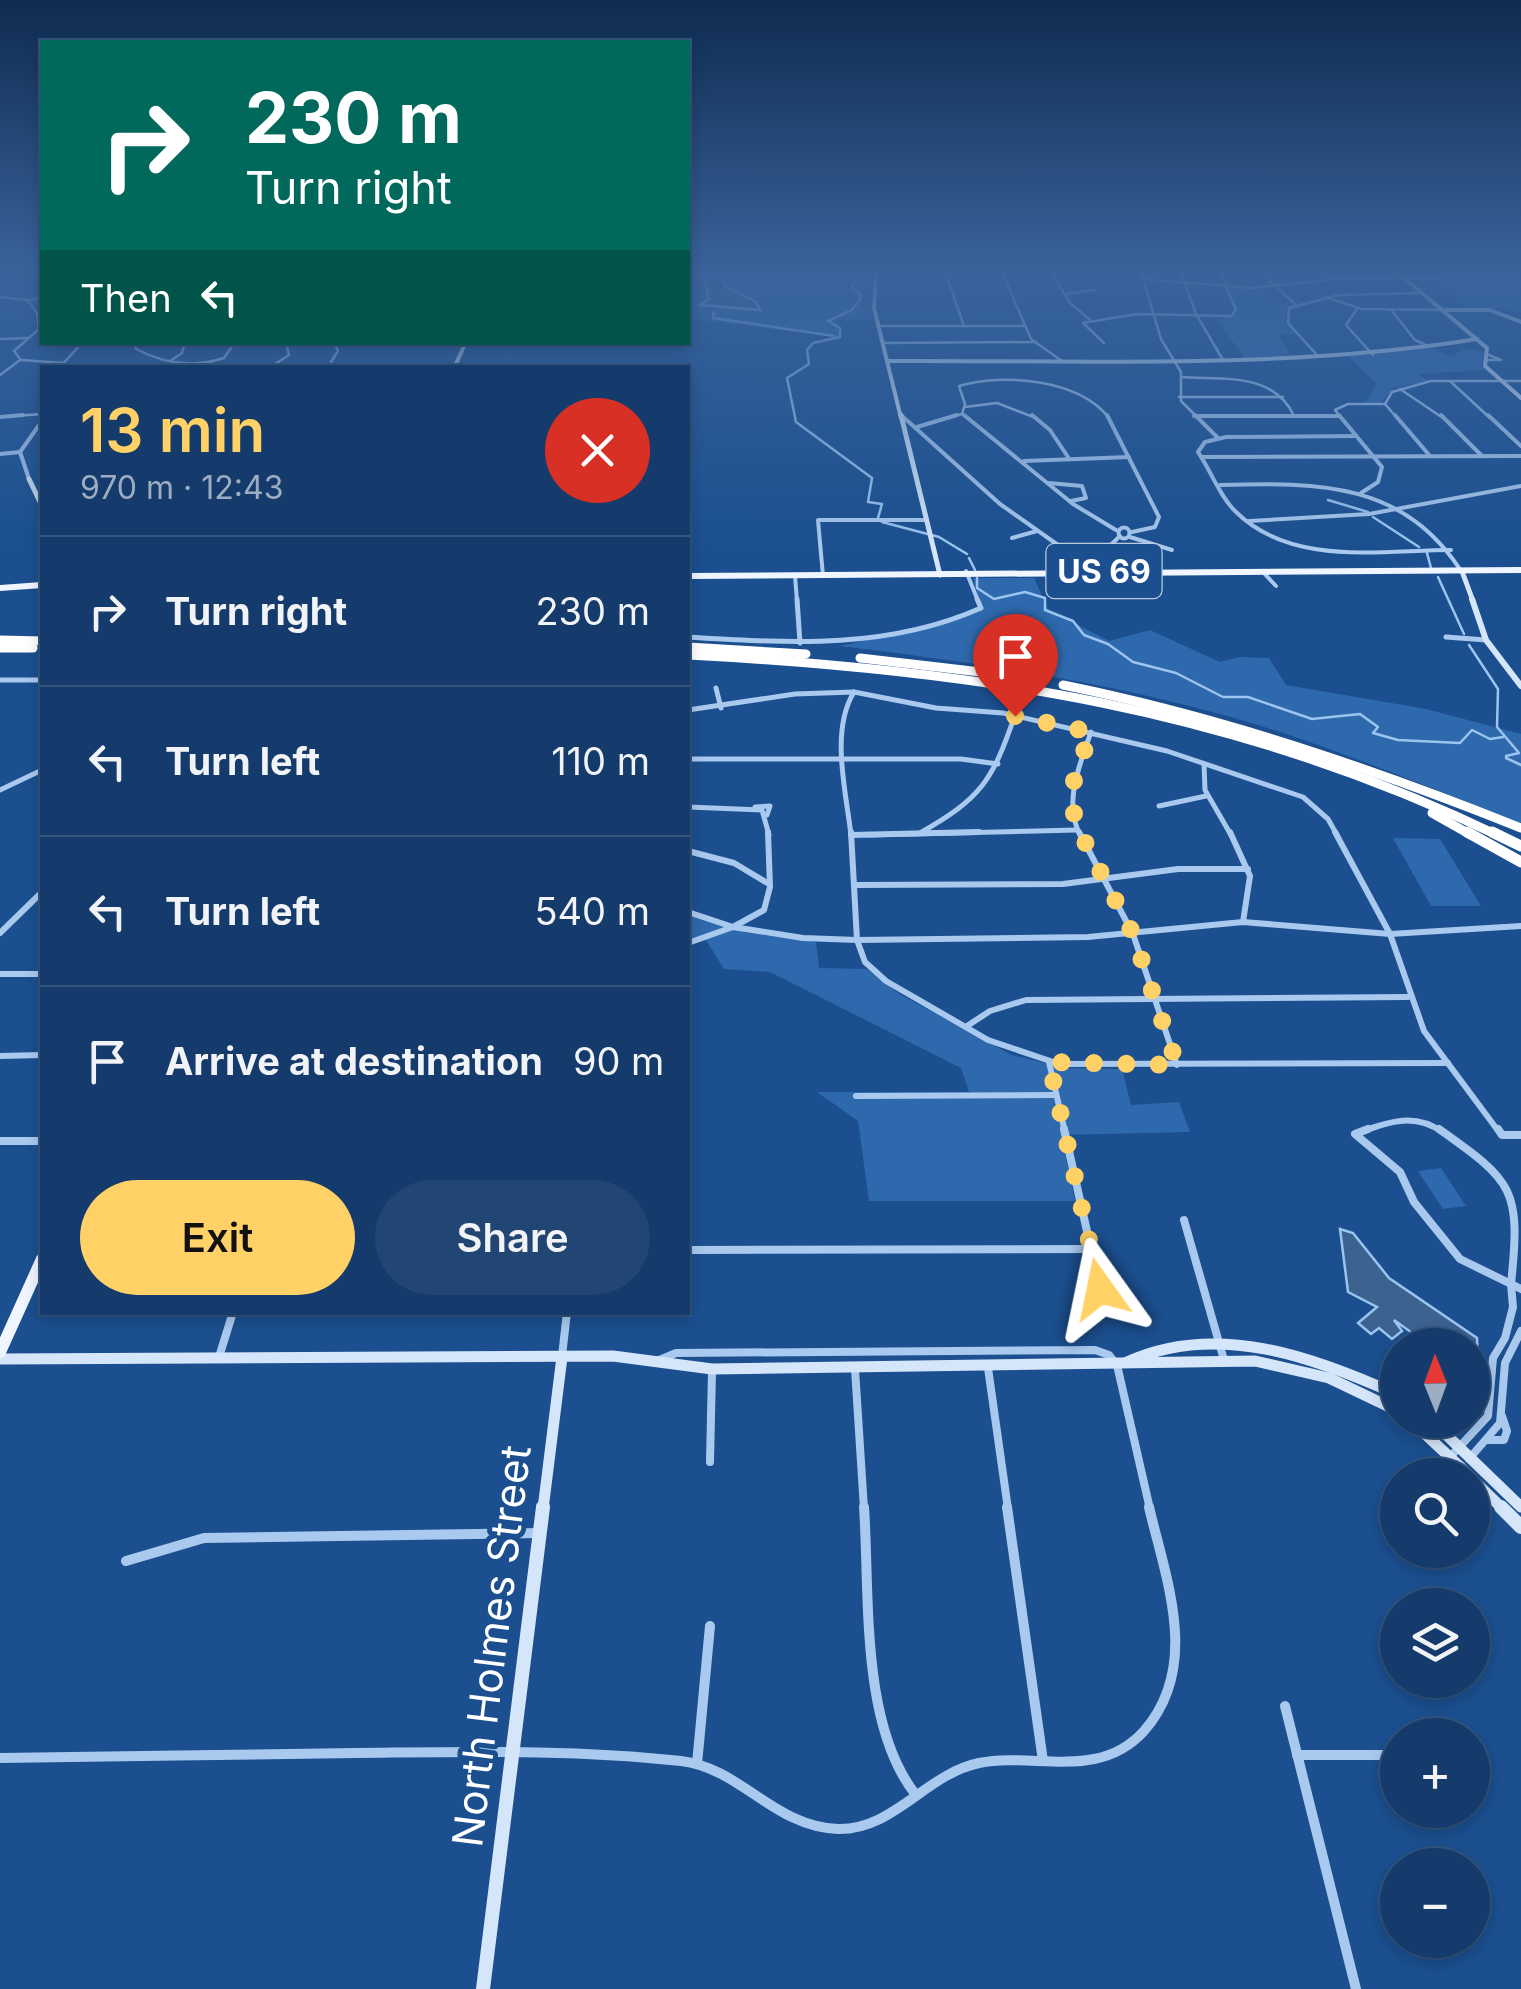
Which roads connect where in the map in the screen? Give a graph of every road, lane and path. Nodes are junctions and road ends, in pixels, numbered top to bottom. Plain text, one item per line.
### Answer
1 (889, 365) edge
2 (1175, 365) edge
3 (1486, 365) edge
4 (1181, 377) junction
5 (1450, 381) junction
6 (1502, 381) junction
7 (1521, 382) edge
8 (1398, 388) junction
9 (1179, 397) junction
10 (1286, 397) junction
11 (1521, 398) edge
12 (1384, 404) junction
13 (964, 407) junction
14 (40, 414) edge
15 (900, 414) junction
16 (962, 414) junction
17 (1193, 416) junction
18 (1294, 416) junction
19 (1338, 416) junction
20 (0, 417) edge
21 (40, 424) edge
22 (917, 427) junction
23 (1356, 436) junction
24 (1218, 438) junction
25 (1521, 446) edge
26 (20, 452) junction
27 (0, 454) edge
28 (1068, 456) junction
29 (1375, 456) junction
30 (1431, 456) junction
31 (1483, 456) junction
32 (1521, 456) edge
33 (1128, 457) junction
34 (1202, 457) junction
35 (1023, 462) junction
36 (29, 480) joint
37 (1049, 483) junction
38 (1219, 486) junction
39 (1521, 486) edge
40 (1360, 493) junction
41 (40, 502) edge
42 (1070, 502) junction
43 (1394, 508) junction
44 (925, 520) junction
45 (1248, 521) junction
46 (1116, 530) junction
47 (1037, 531) junction
48 (1131, 534) junction
49 (1120, 536) junction
50 (1012, 538) dead end
51 (1172, 550) dead end
52 (1451, 550) junction
53 (1091, 564) junction
54 (1521, 569) edge
55 (1462, 572) junction
56 (940, 573) junction
57 (967, 573) junction
58 (1099, 573) junction
59 (690, 574) edge
60 (690, 574) edge
61 (823, 574) junction
62 (795, 576) junction
63 (40, 585) edge
64 (0, 588) edge
65 (690, 637) edge
66 (0, 640) edge
67 (1486, 640) junction
68 (800, 643) junction
69 (40, 647) edge
70 (40, 647) edge
71 (690, 647) edge
72 (0, 648) edge
73 (690, 655) edge
74 (0, 680) edge
75 (40, 680) edge
76 (1521, 686) edge
77 (716, 688) dead end
78 (854, 692) junction
79 (721, 708) junction
80 (690, 710) edge
81 (1015, 716) junction
82 (1091, 732) junction
83 (842, 758) junction
84 (690, 759) edge
85 (1204, 763) junction
86 (998, 764) junction
87 (40, 770) edge
88 (1347, 773) junction
89 (0, 790) edge
90 (1424, 790) junction
91 (1206, 796) junction
92 (1159, 806) dead end
93 (690, 807) edge
94 (946, 820) junction
95 (1521, 828) edge
96 (1076, 830) junction
97 (918, 834) junction
98 (954, 834) junction
99 (851, 835) junction
100 (1521, 836) edge
101 (1521, 850) edge
102 (690, 851) edge
103 (1521, 862) edge
104 (770, 866) junction
105 (1248, 868) junction
106 (748, 870) junction
107 (1107, 880) junction
108 (769, 884) junction
109 (857, 885) junction
110 (40, 894) edge
111 (690, 913) edge
112 (1243, 922) junction
113 (1521, 926) edge
114 (733, 927) junction
115 (0, 932) edge
116 (1133, 934) junction
117 (1390, 934) junction
118 (856, 940) junction
119 (690, 942) edge
120 (0, 974) edge
121 (40, 974) edge
122 (1408, 998) junction
123 (1156, 999) junction
124 (967, 1026) junction
125 (40, 1055) edge
126 (0, 1056) edge
127 (1049, 1062) junction
128 (1448, 1063) junction
129 (1177, 1065) junction
130 (856, 1096) dead end
131 (1056, 1096) junction
132 (1521, 1135) edge
133 (0, 1141) edge
134 (40, 1141) edge
135 (1184, 1220) dead end
136 (1091, 1249) junction
137 (690, 1250) edge
138 (1519, 1263) edge
139 (40, 1265) edge
140 (1516, 1286) edge
141 (1100, 1289) dead end
142 (231, 1315) edge
143 (567, 1315) edge
144 (1521, 1331) edge
145 (1220, 1345) junction
146 (0, 1355) edge
147 (218, 1357) junction
148 (562, 1357) junction
149 (1224, 1360) junction
150 (655, 1363) junction
151 (1121, 1364) junction
152 (988, 1368) junction
153 (855, 1369) junction
154 (712, 1370) junction
155 (1380, 1386) edge
156 (1490, 1397) edge
157 (1380, 1400) edge
158 (1432, 1438) edge
159 (1487, 1439) joint
160 (1457, 1458) edge
161 (1470, 1458) edge
162 (710, 1462) dead end
163 (1490, 1484) edge
164 (1490, 1493) edge
165 (1521, 1507) edge
166 (1521, 1527) edge
167 (540, 1532) junction
168 (126, 1560) dead end
169 (710, 1626) dead end
170 (1285, 1706) dead end
171 (513, 1750) junction
172 (1380, 1755) edge
173 (1297, 1756) junction
174 (0, 1758) edge
175 (1043, 1761) junction
176 (697, 1764) junction
177 (916, 1795) junction
178 (484, 1989) edge
179 (1356, 1989) edge

1 - 15 street
2 - 4 street
3 - 6 street
4 - 9 street
4 - 10 street
5 - 6 street
5 - 8 street
5 - 25 street
6 - 7 street
6 - 11 street
8 - 12 street
8 - 31 street
9 - 10 street
9 - 17 street
10 - 18 street
12 - 19 street
12 - 30 street
13 - 16 street
13 - 28 street
13 - 33 street
14 - 20 street
15 - 22 street
15 - 44 street
16 - 22 street
16 - 35 street
17 - 18 street
17 - 24 street
18 - 19 street
19 - 23 street
21 - 26 street
22 - 47 street
23 - 24 street
23 - 29 street
24 - 34 street
26 - 27 street
26 - 36 street
28 - 33 street
28 - 35 street
29 - 30 street
29 - 34 street
29 - 40 street
30 - 31 street
31 - 32 street
33 - 48 street
34 - 38 street
35 - 37 street
36 - 41 street
37 - 42 street
37 - 42 street
38 - 40 street
38 - 45 street
39 - 43 street
40 - 43 street
42 - 46 street
43 - 45 street
43 - 52 street
44 - 56 street
44 - 61 street
45 - 52 street
46 - 48 street
46 - 49 street
47 - 50 street
47 - 53 street
48 - 49 street
48 - 51 street
49 - 53 street
52 - 55 street
53 - 58 street
54 - 55 main road, US 69
55 - 58 main road, US 69
55 - 67 street
56 - 57 main road, US 69
56 - 61 main road, US 69
57 - 58 main road, US 69
57 - 68 street
59 - 61 main road, US 69
60 - 62 main road, US 69
61 - 62 main road, US 69
62 - 68 street
63 - 64 main road
65 - 68 street
66 - 69 highway
67 - 67 street
67 - 76 street
70 - 72 highway
71 - 90 highway
73 - 88 highway
74 - 75 street
77 - 79 street
78 - 79 street
78 - 81 street
78 - 83 street
79 - 80 street
81 - 82 street
81 - 86 street
82 - 85 street
82 - 96 street
83 - 84 street
83 - 86 street
83 - 99 street
85 - 91 street
85 - 117 street
86 - 94 street
87 - 89 street
88 - 101 highway
88 - 103 highway
90 - 95 highway
90 - 100 highway
91 - 92 street
91 - 105 street
93 - 104 street
94 - 97 street
94 - 98 street
96 - 98 street
96 - 107 street
97 - 98 street
97 - 99 street
99 - 109 street
102 - 106 street
104 - 106 street
104 - 108 street
105 - 107 street
105 - 112 street
106 - 108 street
107 - 109 street
107 - 116 street
108 - 114 street
109 - 118 street
110 - 115 street
111 - 114 street
112 - 116 street
112 - 117 street
113 - 117 street
114 - 118 street
114 - 119 street
116 - 118 street
116 - 123 street
117 - 122 street
118 - 124 street
120 - 121 street
122 - 123 street
122 - 128 street
123 - 124 street
123 - 129 street
124 - 127 street
125 - 126 street
127 - 129 street
127 - 131 street
128 - 129 street
128 - 132 street
130 - 131 street
131 - 136 street
133 - 134 street
135 - 145 street
136 - 137 street
136 - 141 street
138 - 140 street
138 - 140 street
139 - 146 main road
140 - 156 street
142 - 147 street
143 - 148 street, North Holmes Street
144 - 159 street
145 - 149 street
145 - 151 main road
145 - 155 main road
146 - 147 main road
147 - 148 main road
148 - 150 street
148 - 167 street, North Holmes Street
149 - 151 street
149 - 157 street
150 - 151 street
150 - 154 street
151 - 152 street
151 - 175 street
152 - 153 street
152 - 175 street
153 - 154 street
153 - 177 street
154 - 162 street
158 - 160 street
159 - 161 street
163 - 165 street
164 - 166 street
167 - 168 street
167 - 171 street, North Holmes Street
169 - 176 street
170 - 173 street
171 - 174 street
171 - 176 street
171 - 178 street, North Holmes Street
172 - 173 street
173 - 179 street
175 - 177 street
176 - 177 street

